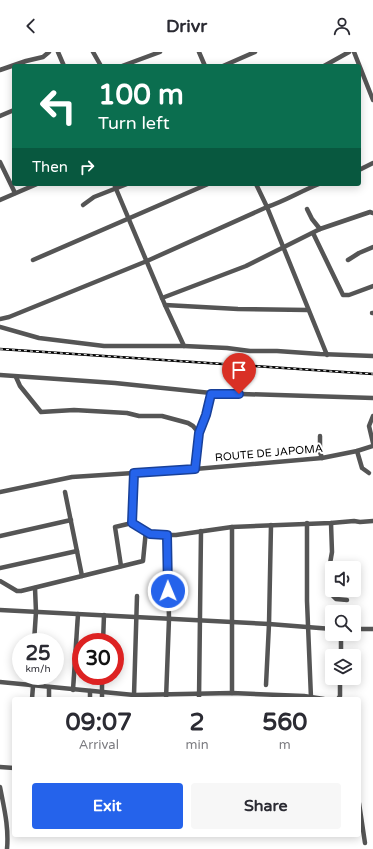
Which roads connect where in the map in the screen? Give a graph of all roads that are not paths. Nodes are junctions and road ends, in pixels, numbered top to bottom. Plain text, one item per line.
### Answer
1 (49, 52) edge
2 (58, 52) edge
3 (93, 52) edge
4 (160, 52) edge
5 (199, 52) edge
6 (255, 52) edge
7 (349, 52) edge
8 (356, 53) edge
9 (17, 64) edge
10 (63, 64) edge
11 (99, 64) edge
12 (127, 64) edge
13 (204, 64) edge
14 (228, 64) edge
15 (328, 64) edge
16 (360, 64) edge
17 (361, 65) edge
18 (12, 66) edge
19 (0, 70) edge
20 (371, 90) edge
21 (373, 100) edge
22 (12, 111) edge
23 (0, 116) edge
24 (0, 162) edge
25 (373, 163) edge
26 (361, 169) edge
27 (32, 186) edge
28 (115, 186) edge
29 (203, 186) edge
30 (257, 186) edge
31 (314, 186) edge
32 (15, 193) junction
33 (0, 200) edge
34 (83, 205) dead end
35 (267, 207) junction
36 (307, 209) dead end
37 (373, 213) edge
38 (129, 218) junction
39 (320, 229) junction
40 (313, 233) junction
41 (373, 247) edge
42 (284, 248) junction
43 (33, 260) dead end
44 (348, 260) dead end
45 (147, 261) junction
46 (373, 286) edge
47 (162, 298) junction
48 (165, 305) junction
49 (308, 310) junction
50 (0, 319) edge
51 (0, 327) edge
52 (184, 346) junction
53 (328, 355) junction
54 (373, 356) edge
55 (0, 375) edge
56 (16, 377) junction
57 (211, 394) junction
58 (373, 398) edge
59 (373, 416) edge
60 (199, 433) junction
61 (320, 436) dead end
62 (373, 444) edge
63 (357, 451) junction
64 (322, 458) junction
65 (195, 469) junction
66 (134, 473) junction
67 (369, 474) dead end
68 (0, 492) edge
69 (65, 492) dead end
70 (71, 520) junction
71 (373, 521) edge
72 (132, 523) junction
73 (307, 523) junction
74 (331, 523) junction
75 (271, 525) junction
76 (232, 527) junction
77 (146, 530) junction
78 (201, 531) junction
79 (167, 535) junction
80 (0, 536) edge
81 (77, 551) junction
82 (121, 566) junction
83 (0, 568) edge
84 (82, 576) junction
85 (0, 581) edge
86 (35, 588) junction
87 (137, 596) dead end
88 (347, 600) dead end
89 (0, 610) edge
90 (36, 612) junction
91 (78, 614) junction
92 (104, 615) junction
93 (136, 618) junction
94 (168, 619) junction
95 (200, 620) junction
96 (231, 622) junction
97 (269, 624) junction
98 (308, 627) junction
99 (325, 628) edge
100 (361, 629) edge
101 (373, 629) edge
102 (35, 633) edge
103 (103, 633) edge
104 (0, 682) edge
105 (12, 683) edge
106 (31, 685) joint
107 (102, 685) edge
108 (266, 685) dead end
109 (340, 685) edge
110 (49, 687) junction
111 (73, 690) junction
112 (90, 691) junction
113 (102, 692) junction
114 (232, 693) junction
115 (134, 695) junction
116 (166, 696) edge
117 (32, 697) edge
118 (49, 697) edge
119 (90, 697) edge
120 (102, 697) edge
121 (140, 697) edge
122 (199, 697) edge
123 (252, 697) edge
124 (271, 697) edge
125 (311, 697) edge
126 (339, 697) edge
127 (0, 768) edge
128 (12, 768) edge
129 (0, 787) edge
130 (361, 816) edge
131 (365, 843) dead end
132 (7, 849) edge

1 - 9 street
2 - 10 street
3 - 11 street
4 - 12 street
5 - 13 street
6 - 14 street
7 - 15 street
8 - 16 street
17 - 20 street
18 - 19 street
20 - 21 street
22 - 23 street
24 - 32 street
25 - 26 street
27 - 32 street
28 - 34 street
28 - 38 street
29 - 38 street
30 - 35 street
31 - 35 street
32 - 33 street
35 - 42 street
35 - 45 street
36 - 39 street
37 - 39 street
38 - 43 street
38 - 45 street
39 - 40 street
40 - 42 street
40 - 46 street
41 - 44 street
42 - 47 street
42 - 49 street
45 - 47 street
45 - 50 street
47 - 48 street
48 - 49 street
48 - 52 street
49 - 53 street
51 - 52 street
52 - 53 street
53 - 54 street
55 - 56 street
56 - 57 street
56 - 60 street
57 - 58 street
57 - 60 street
59 - 62 street
60 - 65 street
61 - 64 street
62 - 63 street, ROUTE DE JAPOMA
63 - 64 street, ROUTE DE JAPOMA
63 - 67 street
64 - 65 street, ROUTE DE JAPOMA
65 - 66 street, ROUTE DE JAPOMA
66 - 68 street, ROUTE DE JAPOMA
66 - 72 street
69 - 70 street
70 - 80 street
70 - 81 street
71 - 74 street
72 - 77 street
72 - 82 street
73 - 74 street
73 - 75 street
73 - 98 street
74 - 88 street
75 - 76 street
75 - 97 street
76 - 78 street
76 - 96 street
77 - 79 street
77 - 82 street
78 - 79 street
78 - 95 street
79 - 94 street
81 - 83 street
81 - 84 street
82 - 84 street
84 - 86 street
85 - 86 street
86 - 90 street
87 - 93 street
89 - 90 street
90 - 91 street
90 - 102 street
91 - 92 street
91 - 111 street
92 - 93 street
92 - 103 street
93 - 94 street
93 - 115 street
94 - 95 street
94 - 116 street
95 - 96 street
95 - 122 street
96 - 97 street
96 - 114 street
97 - 98 street
97 - 108 street
98 - 99 street
98 - 125 street
100 - 101 street
104 - 105 street
106 - 110 street
106 - 117 street
107 - 113 street
109 - 126 street
110 - 111 street
110 - 118 street
111 - 112 street
112 - 113 street
112 - 119 street
113 - 115 street
113 - 120 street
114 - 122 street
114 - 123 street
115 - 121 street
116 - 121 street
116 - 122 street
123 - 124 street
127 - 128 street
129 - 132 street
130 - 131 street

